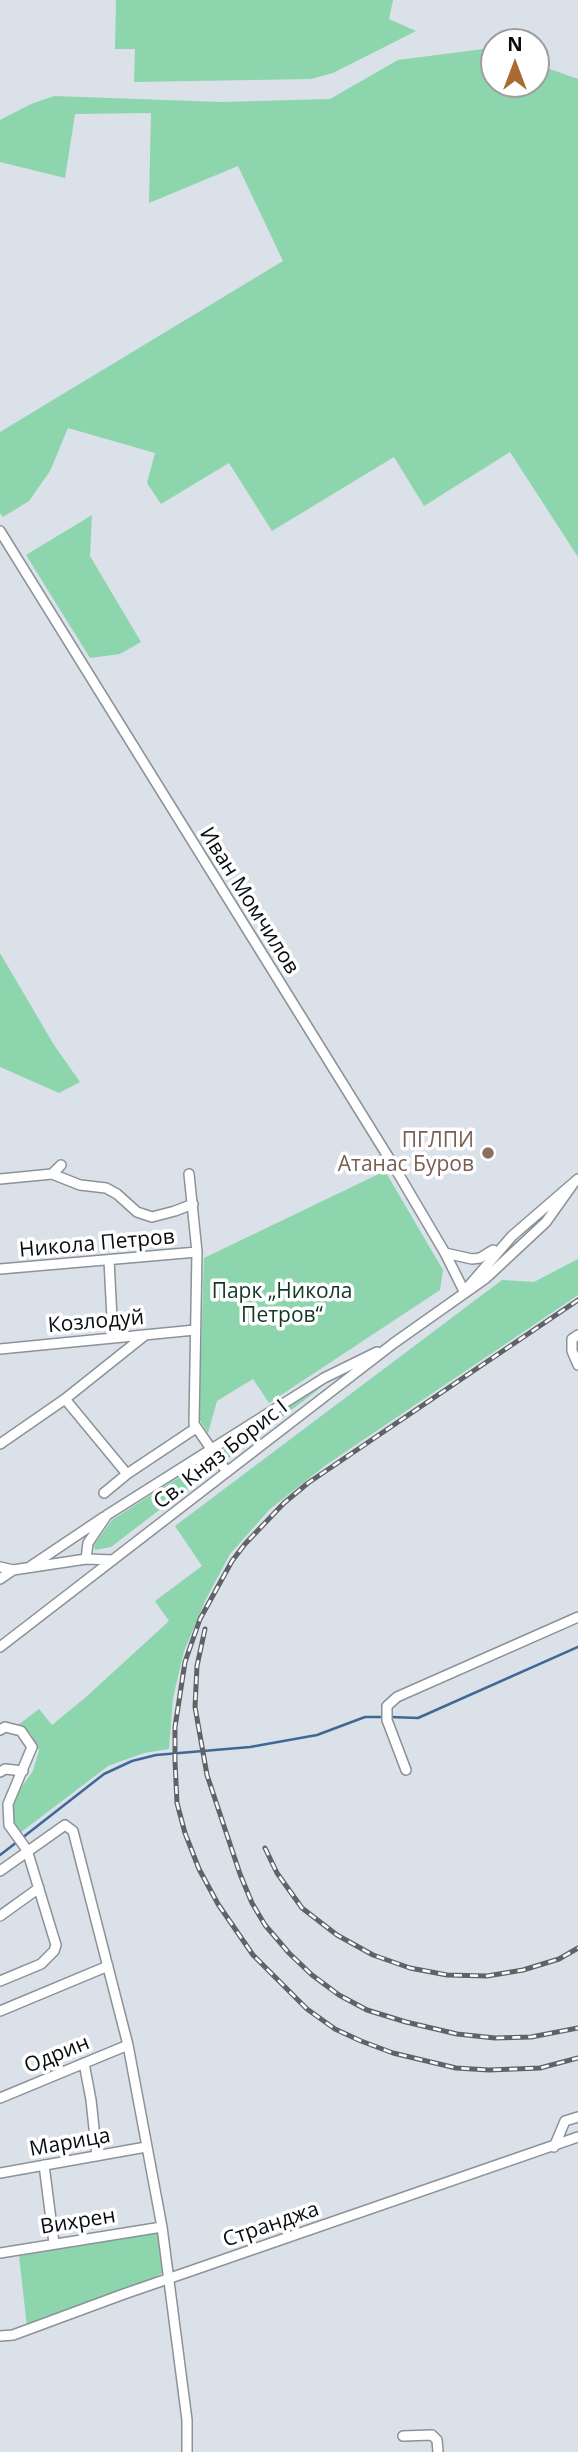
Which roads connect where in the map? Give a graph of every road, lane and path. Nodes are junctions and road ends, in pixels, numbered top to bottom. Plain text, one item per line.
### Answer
1 (0, 531) edge
2 (61, 1165) dead end
3 (52, 1174) junction
4 (189, 1174) dead end
5 (0, 1180) edge
6 (576, 1181) edge
7 (193, 1204) junction
8 (512, 1237) junction
9 (197, 1252) junction
10 (445, 1253) junction
11 (109, 1260) junction
12 (0, 1269) edge
13 (464, 1291) junction
14 (195, 1330) junction
15 (145, 1335) junction
16 (578, 1335) edge
17 (113, 1338) junction
18 (394, 1343) junction
19 (0, 1349) edge
20 (578, 1365) edge
21 (65, 1399) junction
22 (196, 1428) junction
23 (0, 1444) edge
24 (211, 1448) junction
25 (227, 1472) junction
26 (127, 1474) junction
27 (104, 1493) dead end
28 (107, 1515) junction
29 (86, 1559) junction
30 (113, 1560) junction
31 (0, 1567) edge
32 (29, 1567) junction
33 (13, 1570) junction
34 (0, 1579) edge
35 (578, 1617) edge
36 (0, 1647) edge
37 (0, 1730) edge
38 (406, 1770) dead end
39 (23, 1771) junction
40 (0, 1772) edge
41 (27, 1850) junction
42 (0, 1871) edge
43 (39, 1888) junction
44 (0, 1916) edge
45 (108, 1966) junction
46 (0, 1981) edge
47 (0, 2011) edge
48 (128, 2045) junction
49 (84, 2063) junction
50 (0, 2098) edge
51 (578, 2118) edge
52 (578, 2137) edge
53 (146, 2147) junction
54 (554, 2147) junction
55 (97, 2156) junction
56 (44, 2165) junction
57 (0, 2173) edge
58 (162, 2227) junction
59 (54, 2244) junction
60 (0, 2253) edge
61 (170, 2278) junction
62 (0, 2336) edge
63 (403, 2436) dead end
64 (187, 2452) edge
65 (438, 2452) edge

1 - 10 street, Иван Момчилов
2 - 3 street
3 - 5 street
3 - 7 street
4 - 7 street
6 - 8 street, Св. Княз Борис I
6 - 13 street, Св. Княз Борис I
7 - 9 street
8 - 10 street
8 - 13 street, Св. Княз Борис I
9 - 11 street, Никола Петров
9 - 14 street
10 - 13 street, Иван Момчилов
11 - 12 street, Никола Петров
11 - 17 street
13 - 18 street, Св. Княз Борис I
14 - 15 street, Козлодуй
14 - 22 street
15 - 17 street, Козлодуй
15 - 21 street
16 - 20 street
17 - 19 street, Козлодуй
18 - 24 street
18 - 25 street, Св. Княз Борис I
21 - 23 street
21 - 26 street
22 - 24 street
22 - 26 street
24 - 25 street
24 - 28 street
25 - 30 street, Св. Княз Борис I
26 - 27 street
28 - 29 street
28 - 32 street
29 - 30 street
29 - 32 street
30 - 36 street, Св. Княз Борис I
31 - 33 street
32 - 33 street
33 - 34 street
35 - 38 street
37 - 39 street
39 - 40 street
39 - 41 street
41 - 42 street
41 - 43 street
41 - 45 street
43 - 44 street
43 - 46 street
45 - 47 street
45 - 48 street
48 - 49 street, Одрин
48 - 53 street
49 - 50 street, Одрин
49 - 55 street
51 - 54 street
52 - 54 street, Странджа
53 - 55 street, Марица
53 - 58 street
54 - 61 street, Странджа
55 - 56 street, Марица
56 - 57 street, Марица
56 - 59 street
58 - 59 street, Вихрен
58 - 61 street
59 - 60 street, Вихрен
61 - 62 street, Странджа
61 - 64 street
63 - 65 street

